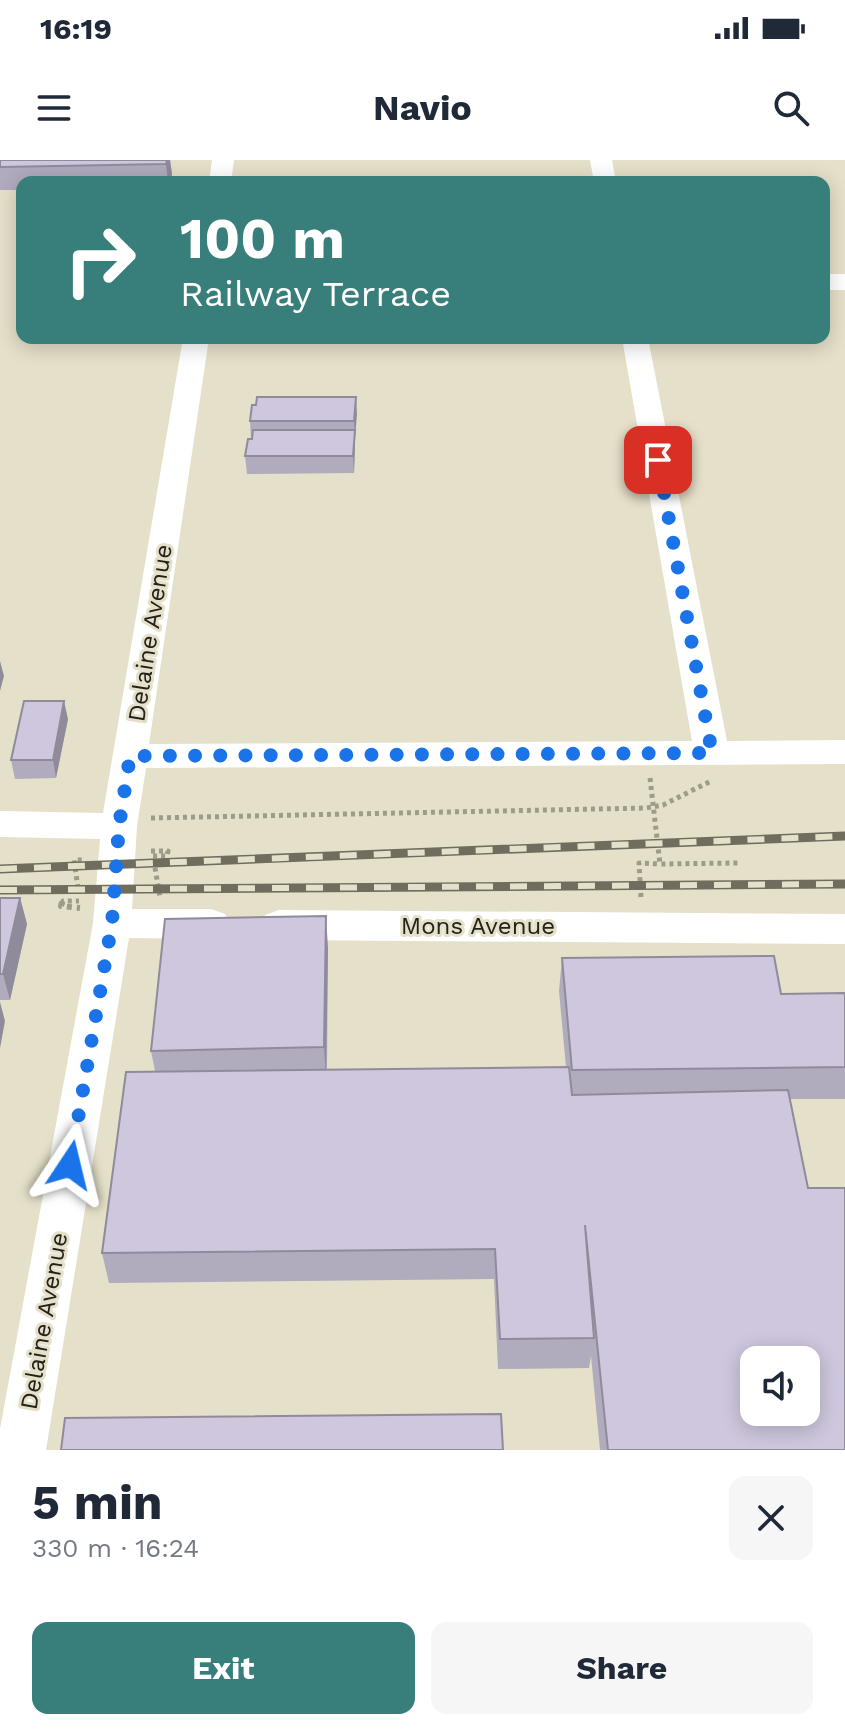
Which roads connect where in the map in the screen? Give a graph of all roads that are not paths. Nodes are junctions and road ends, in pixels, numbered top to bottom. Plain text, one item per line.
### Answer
1 (195, 344) edge
2 (636, 344) edge
3 (845, 752) edge
4 (130, 756) junction
5 (716, 765) junction
6 (0, 824) edge
7 (141, 829) junction
8 (97, 919) junction
9 (845, 929) edge
10 (21, 1450) edge

1 - 4 street, Delaine Avenue
2 - 5 street
3 - 5 street
4 - 5 street
4 - 7 street, Delaine Avenue
6 - 7 street
7 - 8 street, Delaine Avenue
8 - 9 street, Mons Avenue
8 - 10 street, Delaine Avenue

